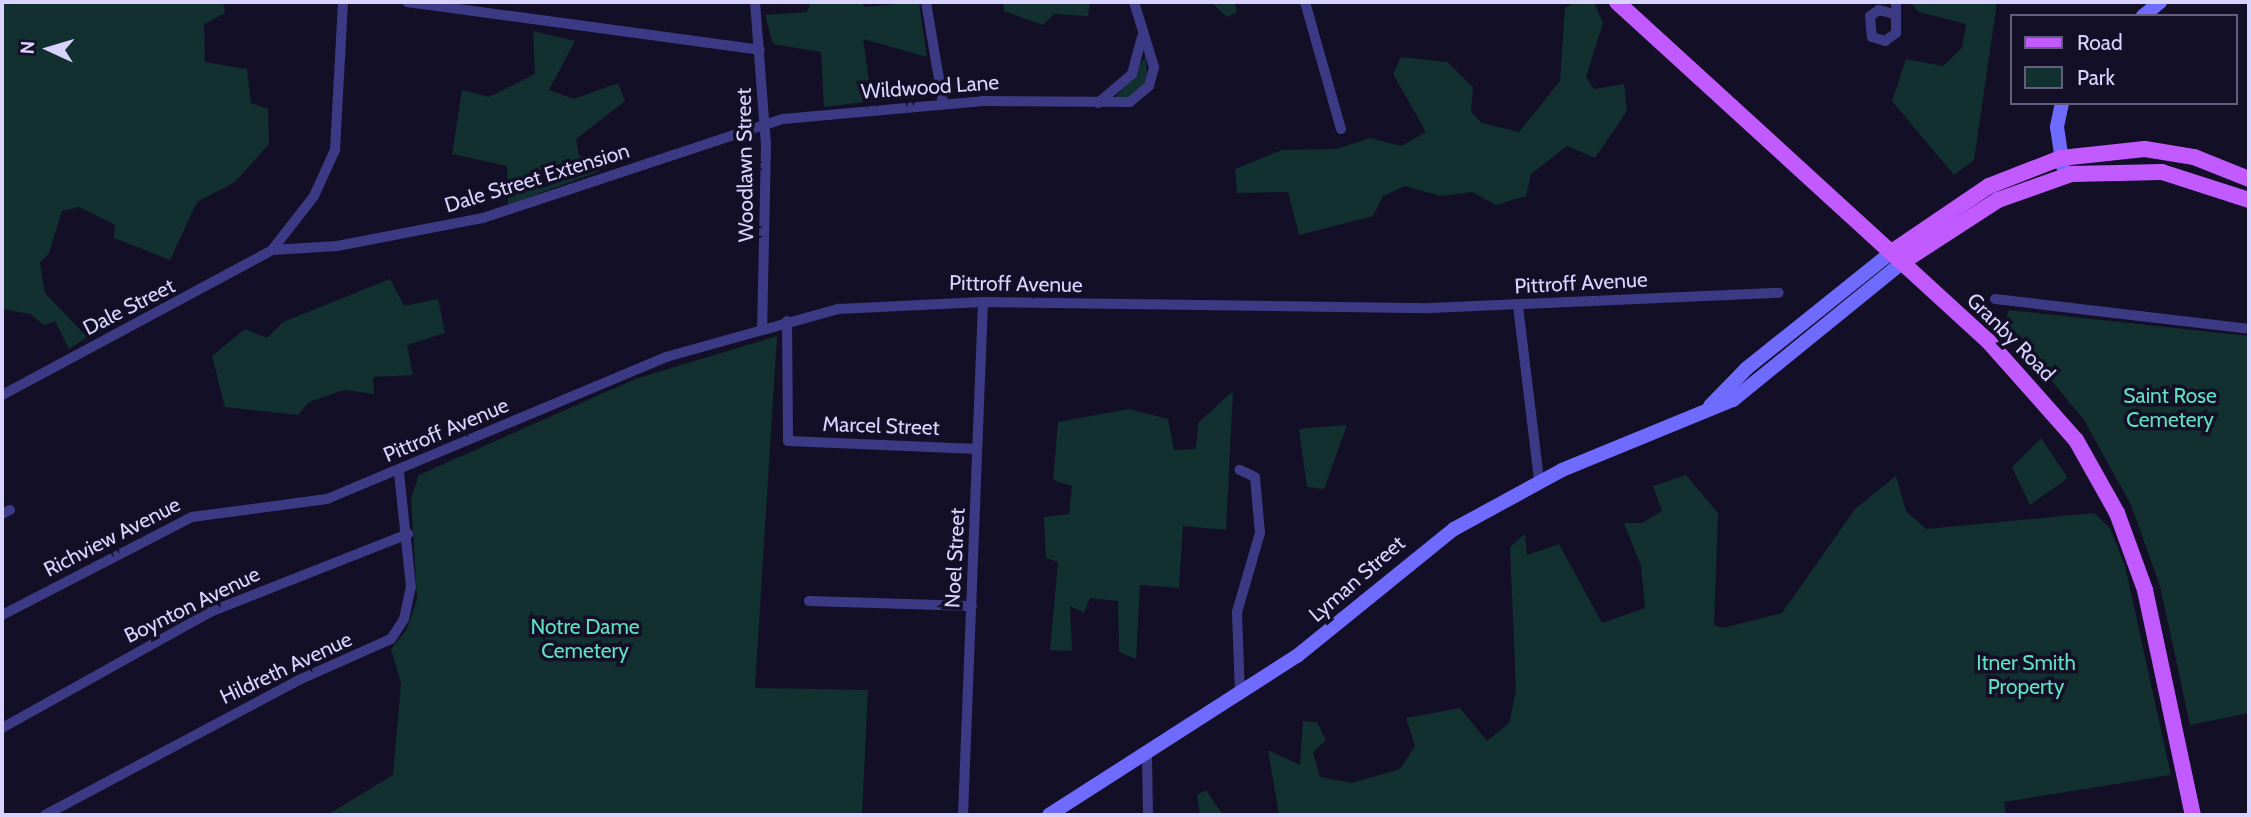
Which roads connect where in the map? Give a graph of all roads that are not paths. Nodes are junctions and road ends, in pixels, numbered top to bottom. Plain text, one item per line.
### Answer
1 (343, 2) edge
2 (407, 2) edge
3 (755, 2) edge
4 (926, 2) edge
5 (1134, 2) edge
6 (1305, 2) edge
7 (1617, 2) edge
8 (1896, 2) edge
9 (2159, 2) edge
10 (1894, 14) dead end
11 (2145, 14) edge
12 (1143, 33) junction
13 (760, 50) junction
14 (943, 103) junction
15 (1098, 103) junction
16 (2062, 105) edge
17 (766, 122) junction
18 (1340, 129) dead end
19 (2062, 158) junction
20 (2064, 175) junction
21 (2249, 178) edge
22 (2249, 200) edge
23 (272, 250) junction
24 (1898, 256) junction
25 (1779, 293) dead end
26 (1995, 299) dead end
27 (983, 302) junction
28 (1518, 306) junction
29 (787, 321) junction
30 (762, 328) junction
31 (2249, 329) edge
32 (2, 395) edge
33 (977, 449) junction
34 (1240, 470) dead end
35 (399, 471) junction
36 (1539, 480) junction
37 (287, 506) joint
38 (408, 534) junction
39 (809, 601) dead end
40 (972, 606) junction
41 (2, 615) edge
42 (1240, 695) junction
43 (2, 728) edge
44 (1147, 758) junction
45 (45, 815) edge
46 (963, 815) edge
47 (1049, 815) edge
48 (1148, 815) edge
49 (2193, 815) edge

1 - 23 street
2 - 13 street
3 - 13 street, Woodlawn Street
4 - 14 street
5 - 12 street, Wildwood Lane
6 - 18 street
7 - 24 main road, Granby Road
8 - 10 street
9 - 11 main road
12 - 15 street
12 - 15 street, Wildwood Lane
13 - 17 street, Woodlawn Street
14 - 15 street, Wildwood Lane
14 - 17 street, Wildwood Lane
16 - 19 main road
17 - 23 street, Dale Street Extension
17 - 30 street, Woodlawn Street
19 - 20 main road
19 - 21 main road
19 - 24 main road
20 - 22 main road
20 - 24 main road
23 - 32 street, Dale Street
24 - 36 main road, Lyman Street
24 - 49 main road, Granby Road
25 - 28 street, Pittroff Avenue
26 - 31 street
27 - 28 street, Pittroff Avenue
27 - 29 street, Pittroff Avenue
27 - 33 street, Noel Street
28 - 36 street
29 - 30 street, Pittroff Avenue
29 - 33 street, Marcel Street
30 - 35 street, Pittroff Avenue
33 - 40 street, Noel Street
34 - 42 street
35 - 37 street, Pittroff Avenue
35 - 38 street, Hildreth Avenue
36 - 42 main road, Lyman Street
37 - 41 street, Richview Avenue
38 - 43 street, Boynton Avenue
38 - 45 street, Hildreth Avenue
39 - 40 street
40 - 46 street, Noel Street
42 - 44 main road, Lyman Street
44 - 47 main road, Lyman Street
44 - 48 street

